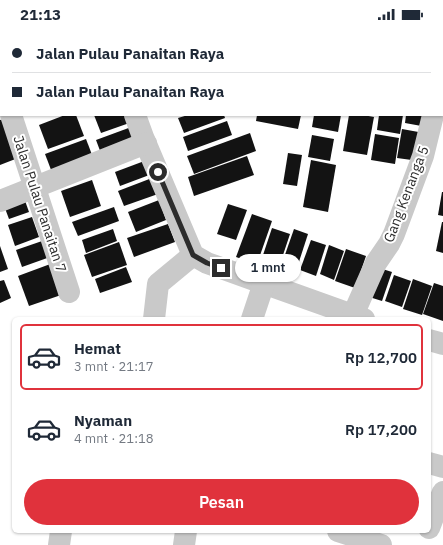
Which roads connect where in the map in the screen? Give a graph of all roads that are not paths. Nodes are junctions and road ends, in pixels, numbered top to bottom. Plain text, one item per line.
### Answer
1 (11, 116) edge
2 (135, 116) edge
3 (433, 116) edge
4 (146, 143) junction
5 (35, 187) junction
6 (0, 201) edge
7 (193, 255) junction
8 (158, 284) junction
9 (264, 284) junction
10 (69, 292) dead end
11 (139, 317) edge
12 (154, 317) edge
13 (253, 317) edge
14 (358, 317) edge
15 (431, 341) edge
16 (443, 344) edge
17 (431, 464) edge
18 (443, 467) edge
19 (443, 492) edge
20 (431, 523) edge
21 (61, 533) edge
22 (186, 533) edge
23 (344, 533) edge
24 (427, 533) edge
25 (60, 545) edge
26 (184, 545) edge
27 (381, 545) edge
28 (422, 545) edge

1 - 5 street, Jalan Pulau Panaitan 7
2 - 4 street
3 - 14 street, Gang Kenanga 5
4 - 5 street
4 - 7 street
5 - 6 street
5 - 10 street, Jalan Pulau Panaitan 7
7 - 8 street
7 - 9 street
8 - 11 street
8 - 12 street
9 - 13 street
9 - 14 street
15 - 16 street
17 - 18 street
19 - 20 street
21 - 25 street
22 - 26 street
23 - 27 street
24 - 28 street

